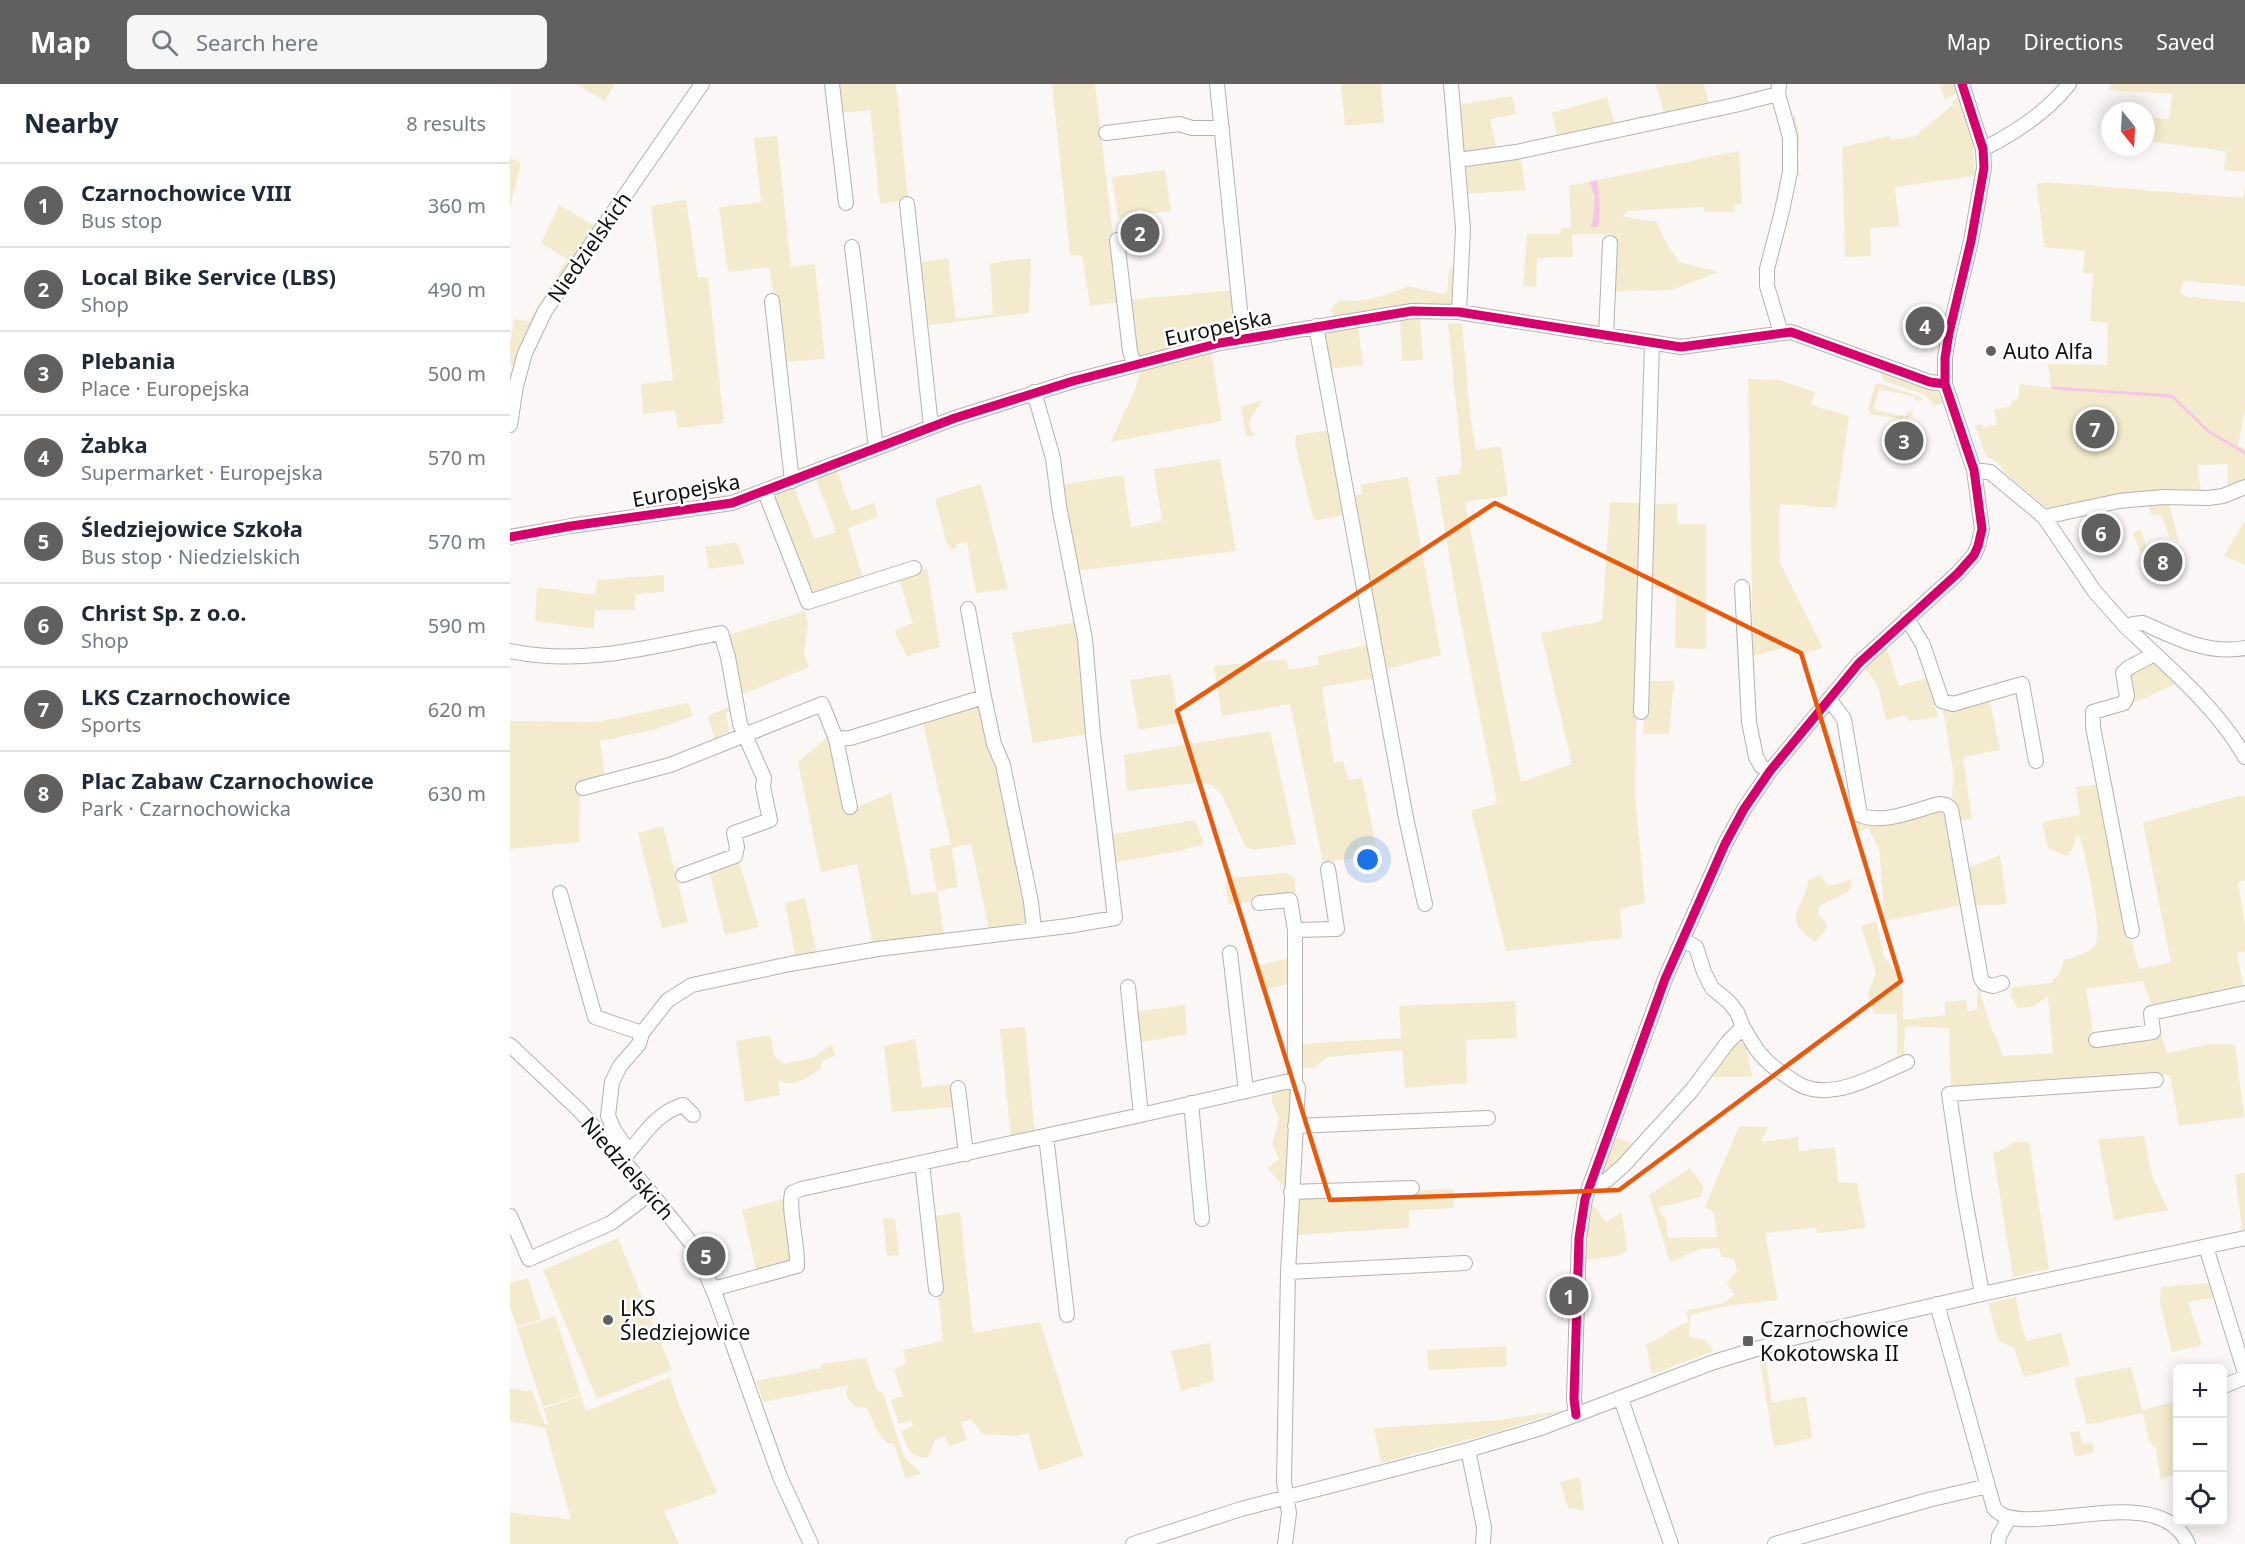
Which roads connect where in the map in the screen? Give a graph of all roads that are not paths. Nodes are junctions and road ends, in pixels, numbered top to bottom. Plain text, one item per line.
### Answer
1 (702, 84) edge
2 (832, 84) edge
3 (1217, 84) edge
4 (1451, 84) edge
5 (1962, 84) edge
6 (2069, 84) edge
7 (1778, 89) edge
8 (1222, 128) junction
9 (1106, 132) dead end
10 (1983, 149) junction
11 (1458, 160) junction
12 (846, 203) dead end
13 (907, 204) dead end
14 (1117, 240) dead end
15 (1610, 243) dead end
16 (852, 248) dead end
17 (772, 301) dead end
18 (1459, 312) junction
19 (1316, 326) junction
20 (1781, 333) junction
21 (1606, 336) junction
22 (1243, 339) junction
23 (1652, 343) junction
24 (1134, 364) junction
25 (1945, 384) junction
26 (1035, 392) junction
27 (510, 425) edge
28 (931, 426) junction
29 (876, 448) junction
30 (1974, 470) junction
31 (792, 481) junction
32 (2245, 487) edge
33 (765, 492) junction
34 (2044, 517) junction
35 (510, 537) edge
36 (915, 568) dead end
37 (1742, 587) dead end
38 (968, 609) dead end
39 (1907, 618) junction
40 (2127, 628) junction
41 (2245, 648) edge
42 (510, 651) edge
43 (2155, 654) junction
44 (984, 697) junction
45 (1829, 699) junction
46 (1641, 712) dead end
47 (746, 736) junction
48 (836, 739) junction
49 (2245, 757) edge
50 (2036, 761) dead end
51 (1770, 771) junction
52 (583, 788) dead end
53 (850, 807) dead end
54 (1328, 869) dead end
55 (683, 875) dead end
56 (560, 893) dead end
57 (1259, 903) dead end
58 (1425, 904) dead end
59 (1034, 929) junction
60 (1295, 930) junction
61 (2132, 931) dead end
62 (1683, 940) junction
63 (1230, 953) dead end
64 (2002, 983) dead end
65 (1128, 987) dead end
66 (2245, 993) edge
67 (1743, 1027) junction
68 (642, 1033) junction
69 (2096, 1041) dead end
70 (510, 1045) edge
71 (1907, 1062) dead end
72 (2156, 1080) dead end
73 (1295, 1082) junction
74 (958, 1088) dead end
75 (1246, 1090) junction
76 (1191, 1103) junction
77 (693, 1114) dead end
78 (1141, 1115) junction
79 (1488, 1118) dead end
80 (1295, 1126) junction
81 (1046, 1136) junction
82 (966, 1154) junction
83 (626, 1156) junction
84 (922, 1163) junction
85 (1590, 1184) junction
86 (1412, 1188) dead end
87 (1291, 1192) junction
88 (651, 1193) junction
89 (510, 1216) edge
90 (1202, 1220) dead end
91 (2245, 1238) edge
92 (2206, 1247) junction
93 (1465, 1263) dead end
94 (1288, 1272) junction
95 (713, 1289) junction
96 (936, 1289) dead end
97 (1982, 1293) junction
98 (1937, 1304) junction
99 (1066, 1315) dead end
100 (2245, 1375) edge
101 (2227, 1385) edge
102 (1621, 1399) junction
103 (1576, 1415) junction
104 (1468, 1450) junction
105 (1988, 1486) junction
106 (1286, 1497) junction
107 (2006, 1524) junction
108 (2049, 1532) dead end
109 (2032, 1533) dead end
110 (811, 1544) edge
111 (1133, 1544) edge
112 (1285, 1544) edge
113 (1483, 1544) edge
114 (1671, 1544) edge
115 (1775, 1544) edge
116 (1998, 1544) edge
117 (2188, 1544) edge

1 - 27 street, Niedzielskich
2 - 12 street
3 - 8 street
4 - 11 street
5 - 10 street
6 - 10 street
7 - 11 street
7 - 20 street
8 - 9 street
8 - 22 street
10 - 25 street
11 - 18 street
13 - 28 street
14 - 24 street
15 - 21 street
16 - 29 street
17 - 31 street
18 - 19 street, Europejska
18 - 21 street, Europejska
19 - 22 street, Europejska
19 - 58 street
20 - 23 street, Europejska
20 - 25 street, Europejska
21 - 23 street, Europejska
22 - 24 street, Europejska
23 - 46 street
24 - 26 street, Europejska
25 - 30 street
26 - 28 street, Europejska
26 - 59 street
28 - 29 street, Europejska
29 - 31 street, Europejska
30 - 34 street
30 - 39 street
31 - 33 street, Europejska
32 - 34 street
33 - 35 street, Europejska
33 - 36 street
34 - 40 street
37 - 51 street
38 - 44 street
39 - 45 street
39 - 50 street
40 - 41 street
40 - 43 street
42 - 47 street
43 - 49 street
43 - 61 street
44 - 48 street
44 - 59 street
45 - 51 street
45 - 64 street
47 - 48 street
47 - 52 street
47 - 55 street
48 - 53 street
51 - 62 street
54 - 60 street
56 - 68 street
57 - 60 street
59 - 68 street
60 - 73 street
62 - 67 street
62 - 85 street
63 - 75 street
65 - 78 street
66 - 69 street
67 - 71 street
67 - 85 street
68 - 83 street
70 - 83 street, Niedzielskich
72 - 97 street
73 - 75 street
73 - 80 street
74 - 82 street
75 - 76 street
76 - 78 street
76 - 90 street
77 - 83 street
78 - 81 street
79 - 80 street
80 - 87 street
81 - 82 street
81 - 99 street
82 - 84 street
83 - 88 street, Niedzielskich
84 - 95 street
84 - 96 street
85 - 103 street
86 - 87 street
87 - 94 street
88 - 89 street
88 - 95 street, Niedzielskich
91 - 92 street
92 - 97 street
92 - 100 street
93 - 94 street
94 - 106 street
95 - 110 street, Niedzielskich
97 - 98 street
98 - 102 street
98 - 105 street
100 - 101 street
102 - 103 street
102 - 114 street
103 - 104 street
104 - 106 street
104 - 113 street
105 - 107 street
105 - 115 street
106 - 111 street
106 - 112 street
107 - 109 street
107 - 116 street
108 - 117 street

